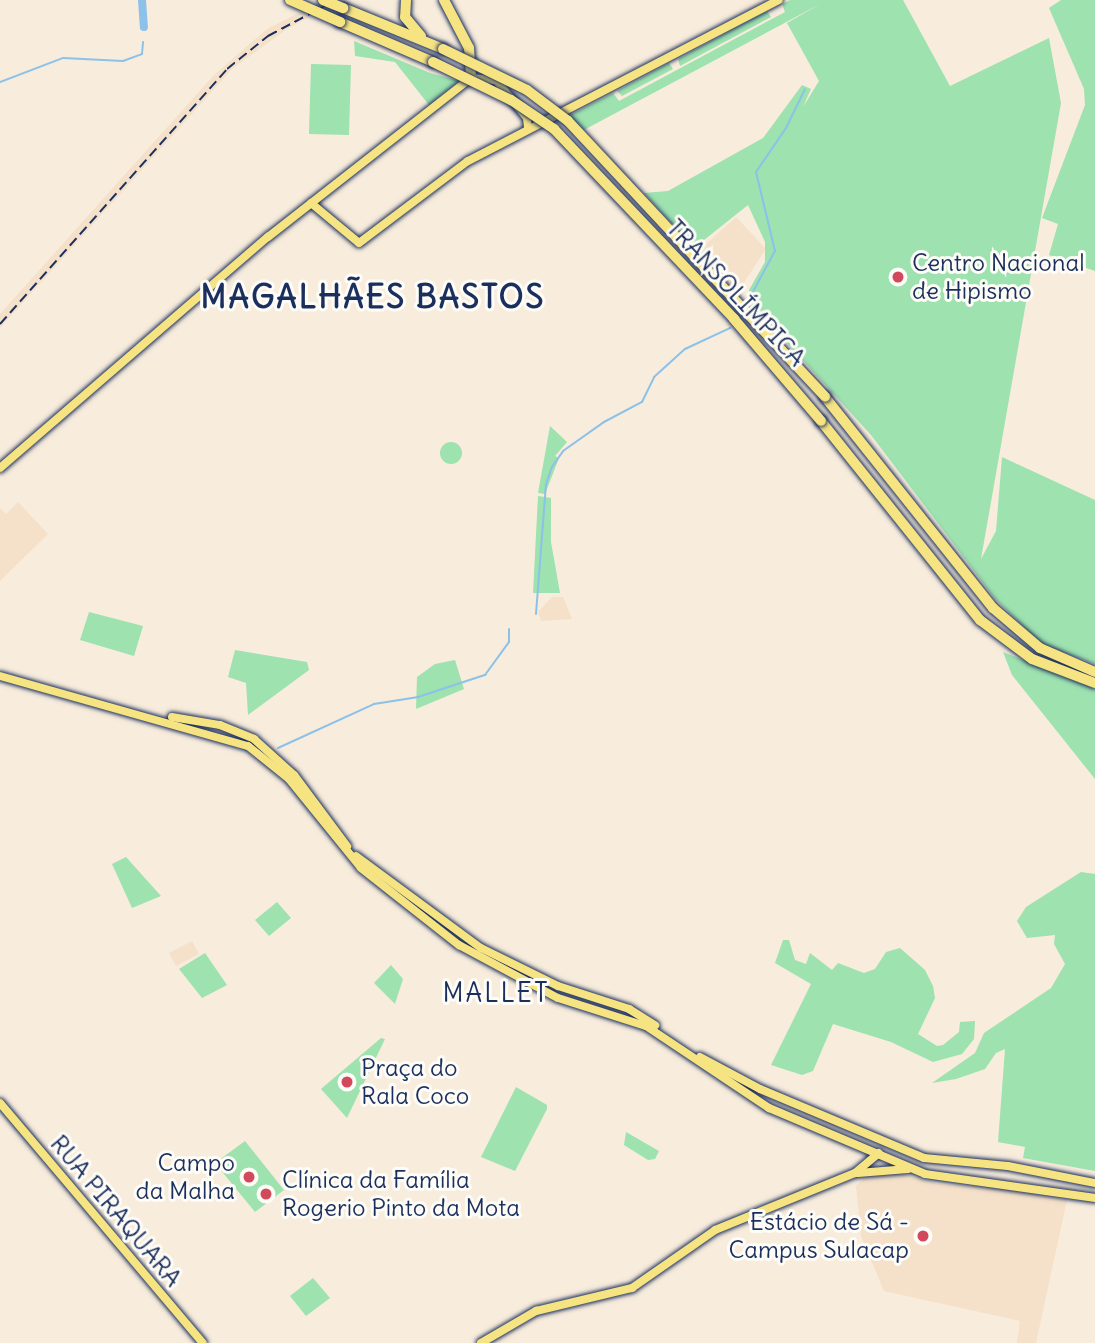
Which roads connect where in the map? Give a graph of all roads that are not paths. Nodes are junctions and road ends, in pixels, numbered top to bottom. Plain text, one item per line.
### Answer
1 (290, 0) edge
2 (323, 0) edge
3 (406, 0) edge
4 (444, 0) edge
5 (779, 0) edge
6 (430, 43) junction
7 (471, 78) junction
8 (522, 113) junction
9 (549, 119) junction
10 (528, 128) junction
11 (311, 203) junction
12 (798, 403) dead end
13 (0, 468) edge
14 (878, 495) junction
15 (1095, 672) edge
16 (0, 673) edge
17 (1095, 682) edge
18 (236, 729) junction
19 (248, 746) junction
20 (448, 930) junction
21 (580, 1005) junction
22 (629, 1009) junction
23 (768, 1092) junction
24 (758, 1102) junction
25 (0, 1103) edge
26 (822, 1112) junction
27 (815, 1124) junction
28 (911, 1154) junction
29 (878, 1155) junction
30 (885, 1169) junction
31 (914, 1170) junction
32 (855, 1173) junction
33 (1095, 1183) edge
34 (1095, 1198) edge
35 (203, 1343) edge
36 (481, 1343) edge

1 - 14 highway, TRANSOLÍMPICA, bridge
2 - 6 highway, TRANSOLÍMPICA, bridge
3 - 6 highway
4 - 7 highway
5 - 9 main road
6 - 15 highway, TRANSOLÍMPICA, bridge
7 - 8 main road
7 - 11 main road
8 - 9 main road
8 - 10 main road
9 - 10 main road
10 - 11 main road
11 - 13 main road
12 - 14 highway
14 - 17 highway, TRANSOLÍMPICA
16 - 18 main road
16 - 19 main road
18 - 19 main road
18 - 20 main road
19 - 20 main road
20 - 21 main road
20 - 22 main road
21 - 22 main road
21 - 24 main road
22 - 23 main road
23 - 24 main road
23 - 26 main road
24 - 27 main road
25 - 35 main road, RUA PIRAQUARA
26 - 27 main road
26 - 28 main road
27 - 29 main road
28 - 29 main road
28 - 33 main road
29 - 30 main road
29 - 31 main road
29 - 32 main road
30 - 31 main road
30 - 32 main road
31 - 34 main road
32 - 36 main road

